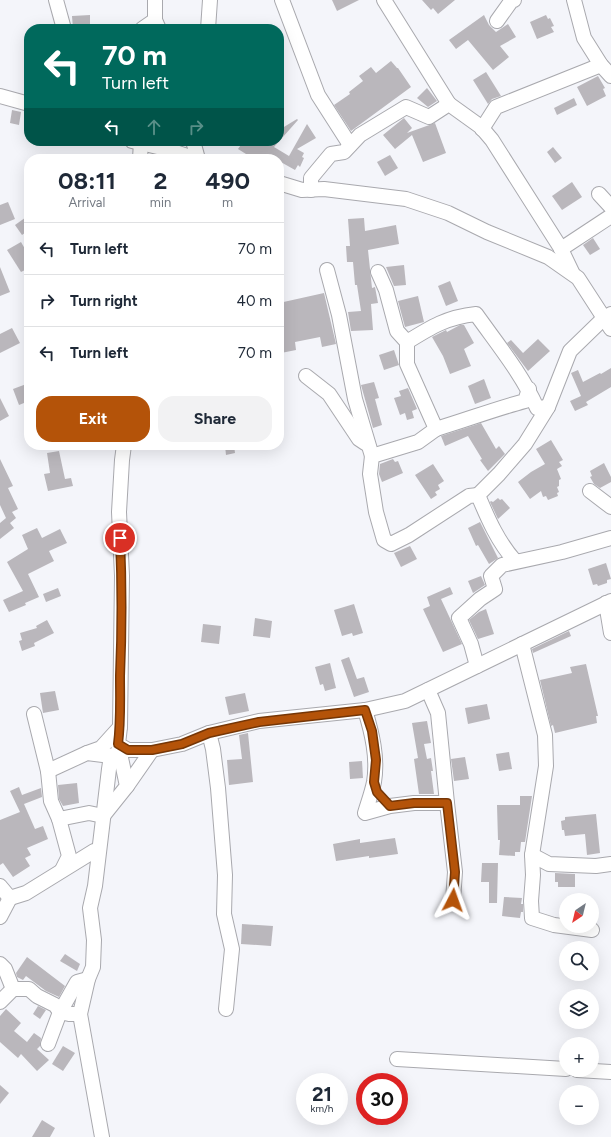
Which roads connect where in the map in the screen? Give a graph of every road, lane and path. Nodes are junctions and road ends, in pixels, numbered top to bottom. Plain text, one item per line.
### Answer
1 (56, 0) edge
2 (155, 0) edge
3 (210, 0) edge
4 (282, 0) edge
5 (384, 0) edge
6 (514, 0) edge
7 (574, 0) edge
8 (498, 21) dead end
9 (63, 24) edge
10 (157, 24) edge
11 (208, 24) edge
12 (602, 65) junction
13 (611, 76) edge
14 (0, 96) edge
15 (24, 103) edge
16 (450, 104) junction
17 (482, 129) junction
18 (350, 145) junction
19 (171, 146) edge
20 (187, 154) edge
21 (284, 185) edge
22 (311, 190) junction
23 (599, 194) dead end
24 (611, 207) edge
25 (611, 216) edge
26 (561, 249) junction
27 (327, 270) dead end
28 (378, 272) dead end
29 (572, 272) junction
30 (609, 321) edge
31 (407, 342) junction
32 (306, 376) dead end
33 (529, 389) junction
34 (548, 408) junction
35 (436, 429) junction
36 (123, 450) edge
37 (370, 450) junction
38 (590, 491) dead end
39 (478, 495) junction
40 (611, 507) edge
41 (611, 538) edge
42 (515, 561) junction
43 (608, 602) edge
44 (611, 633) edge
45 (522, 644) junction
46 (477, 666) junction
47 (428, 690) junction
48 (365, 710) junction
49 (34, 714) dead end
50 (120, 727) junction
51 (209, 733) junction
52 (152, 750) junction
53 (116, 751) junction
54 (87, 753) junction
55 (48, 771) junction
56 (374, 782) junction
57 (126, 786) junction
58 (447, 803) junction
59 (390, 806) junction
60 (103, 816) junction
61 (59, 820) junction
62 (532, 855) junction
63 (98, 858) junction
64 (611, 864) edge
65 (62, 870) junction
66 (0, 886) edge
67 (10, 898) junction
68 (453, 900) dead end
69 (0, 917) edge
70 (559, 926) edge
71 (0, 964) edge
72 (88, 979) junction
73 (12, 989) junction
74 (0, 1002) edge
75 (226, 1009) dead end
76 (60, 1012) junction
77 (80, 1014) junction
78 (48, 1044) dead end
79 (397, 1058) dead end
80 (559, 1069) edge
81 (599, 1071) edge
82 (611, 1072) edge
83 (102, 1137) edge

1 - 9 street
2 - 10 street
3 - 11 street
4 - 18 street
5 - 16 street
6 - 8 street
7 - 12 street
12 - 13 street
12 - 17 street
14 - 15 street
16 - 17 street
16 - 18 street
17 - 26 street
18 - 22 street
19 - 20 street
21 - 22 street
22 - 29 street
23 - 24 street
25 - 26 street
26 - 29 street
27 - 37 street
28 - 31 street
29 - 30 street
30 - 34 street
31 - 33 street
31 - 35 street
32 - 37 street
33 - 34 street
33 - 35 street
34 - 39 street
35 - 37 street
36 - 50 street
37 - 39 street
38 - 40 street
39 - 42 street
41 - 42 street
42 - 46 street
43 - 44 street
43 - 45 street
45 - 46 street
45 - 62 street
46 - 47 street
47 - 48 street
47 - 58 street
48 - 51 street
48 - 56 street
49 - 55 street
50 - 53 street
50 - 54 street
51 - 52 street
51 - 75 street
52 - 53 street
52 - 57 street
53 - 54 street
53 - 57 street
53 - 60 street
54 - 55 street
55 - 61 street
56 - 59 street
56 - 59 street
57 - 60 street
58 - 59 street
58 - 68 street
60 - 61 street
60 - 63 street
61 - 65 street
62 - 64 street
62 - 70 street
63 - 65 street
63 - 72 street
65 - 67 street
66 - 67 street
67 - 69 street
71 - 73 street
72 - 76 street
72 - 77 street
73 - 74 street
73 - 76 street
76 - 77 street
76 - 78 street
77 - 83 street
79 - 80 street
81 - 82 street

